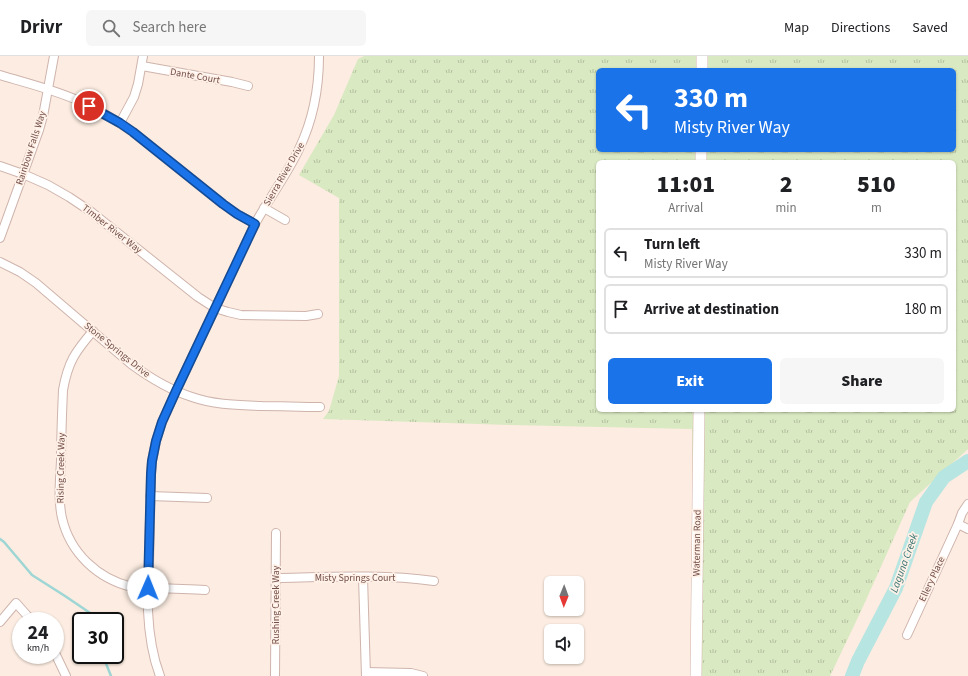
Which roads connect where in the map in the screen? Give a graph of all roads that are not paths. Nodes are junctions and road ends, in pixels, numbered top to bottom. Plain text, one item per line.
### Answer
1 (54, 56) edge
2 (143, 56) edge
3 (319, 56) edge
4 (702, 56) edge
5 (142, 66) junction
6 (702, 68) edge
7 (0, 75) edge
8 (248, 86) dead end
9 (48, 89) junction
10 (120, 123) junction
11 (0, 166) edge
12 (23, 174) junction
13 (264, 208) junction
14 (285, 220) dead end
15 (255, 224) junction
16 (0, 238) edge
17 (0, 262) edge
18 (215, 308) junction
19 (318, 314) dead end
20 (93, 331) junction
21 (176, 391) junction
22 (320, 407) dead end
23 (699, 412) edge
24 (150, 496) junction
25 (207, 498) dead end
26 (968, 504) edge
27 (958, 524) junction
28 (968, 529) edge
29 (276, 533) dead end
30 (363, 577) junction
31 (276, 578) junction
32 (434, 581) dead end
33 (148, 588) junction
34 (205, 590) dead end
35 (24, 612) edge
36 (0, 622) edge
37 (907, 635) dead end
38 (60, 664) edge
39 (366, 674) edge
40 (66, 676) edge
41 (160, 676) edge
42 (275, 676) edge
43 (423, 676) edge
44 (696, 676) edge

1 - 9 street, Rainbow Falls Way
2 - 5 street
3 - 13 street, Sierra River Drive
4 - 6 main road
5 - 8 street, Dante Court
5 - 10 street
7 - 9 street
9 - 10 street
9 - 12 street, Rainbow Falls Way
10 - 15 street
11 - 12 street, Timber River Way
12 - 16 street, Rainbow Falls Way
12 - 18 street, Timber River Way
13 - 14 street
13 - 15 street, Sierra River Drive
15 - 18 street, Sierra River Drive
17 - 20 street, Stone Springs Drive
18 - 19 street, Timber River Way
18 - 21 street, Sierra River Drive
20 - 21 street, Stone Springs Drive
20 - 33 street, Rising Creek Way
21 - 22 street, Stone Springs Drive
21 - 24 street, Sierra River Drive
23 - 44 main road, Waterman Road
24 - 25 street
24 - 33 street, Sierra River Drive
26 - 27 street, Ellery Place
27 - 28 street
27 - 37 street, Ellery Place
29 - 31 street, Rushing Creek Way
30 - 31 street, Misty Springs Court
30 - 32 street, Misty Springs Court
30 - 39 street
31 - 42 street, Rushing Creek Way
33 - 34 street, Rising Creek Way
33 - 41 street, Sierra River Drive
35 - 36 street
38 - 40 street
39 - 43 street

